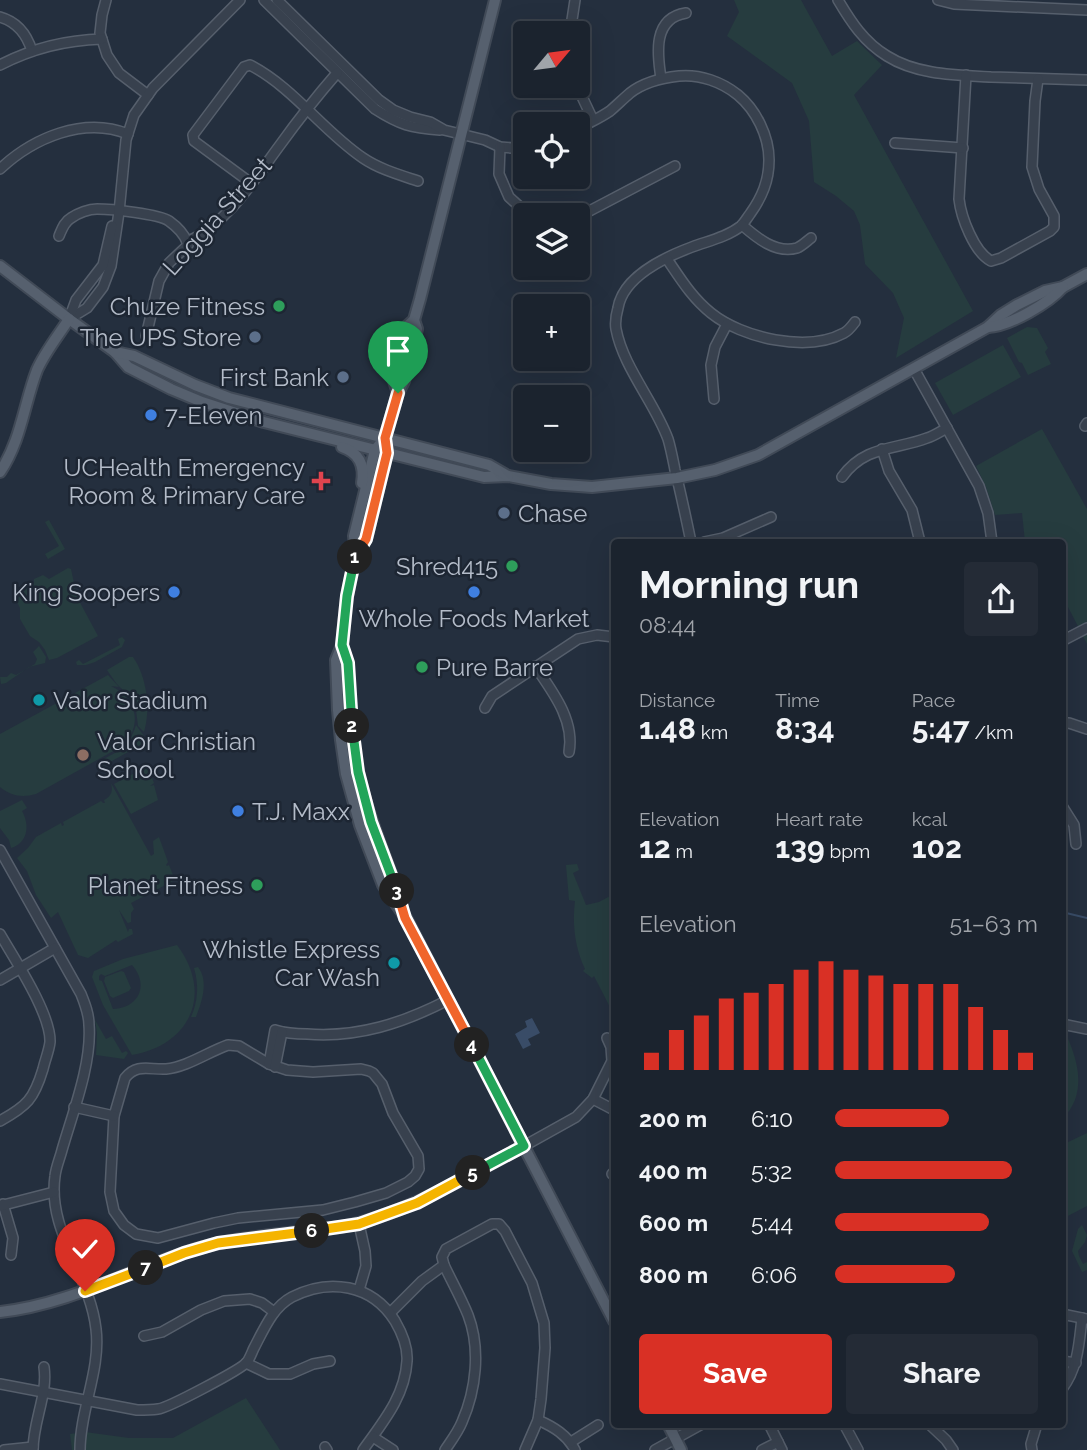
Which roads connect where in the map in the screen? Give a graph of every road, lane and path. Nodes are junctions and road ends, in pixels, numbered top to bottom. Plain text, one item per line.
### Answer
1 (106, 0) edge
2 (240, 0) edge
3 (264, 0) edge
4 (277, 0) edge
5 (495, 0) edge
6 (575, 0) edge
7 (838, 0) edge
8 (938, 0) edge
9 (1087, 10) edge
10 (686, 13) dead end
11 (0, 18) edge
12 (572, 21) edge
13 (102, 38) junction
14 (32, 51) junction
15 (0, 65) edge
16 (337, 72) junction
17 (966, 75) junction
18 (661, 78) junction
19 (1038, 79) junction
20 (1087, 80) edge
21 (148, 95) junction
22 (582, 98) edge
23 (308, 108) junction
24 (593, 120) junction
25 (590, 122) edge
26 (444, 130) junction
27 (128, 134) junction
28 (461, 134) junction
29 (895, 143) dead end
30 (500, 146) junction
31 (513, 148) edge
32 (963, 148) junction
33 (676, 166) dead end
34 (0, 169) edge
35 (418, 181) dead end
36 (251, 183) junction
37 (516, 203) edge
38 (117, 212) junction
39 (590, 212) edge
40 (742, 226) junction
41 (59, 236) dead end
42 (811, 238) dead end
43 (187, 242) junction
44 (667, 259) junction
45 (0, 266) edge
46 (1087, 274) edge
47 (69, 319) junction
48 (855, 322) dead end
49 (727, 324) junction
50 (146, 336) dead end
51 (116, 352) junction
52 (914, 369) junction
53 (713, 399) dead end
54 (947, 428) junction
55 (321, 436) junction
56 (385, 438) junction
57 (882, 449) junction
58 (375, 450) junction
59 (5, 451) edge
60 (387, 453) junction
61 (0, 472) edge
62 (508, 476) junction
63 (842, 477) dead end
64 (677, 478) junction
65 (362, 503) junction
66 (771, 517) dead end
67 (690, 539) edge
68 (718, 539) edge
69 (919, 539) edge
70 (992, 539) edge
71 (356, 554) junction
72 (1087, 628) edge
73 (611, 637) edge
74 (1066, 639) edge
75 (342, 645) junction
76 (535, 666) junction
77 (485, 708) dead end
78 (339, 719) junction
79 (1066, 723) edge
80 (1087, 729) edge
81 (569, 752) dead end
82 (356, 761) junction
83 (1066, 812) edge
84 (1076, 844) dead end
85 (0, 850) edge
86 (405, 918) junction
87 (0, 934) edge
88 (55, 948) junction
89 (20, 969) junction
90 (0, 980) edge
91 (448, 1000) junction
92 (1066, 1025) edge
93 (1087, 1029) edge
94 (607, 1038) dead end
95 (611, 1047) edge
96 (611, 1063) edge
97 (272, 1065) junction
98 (593, 1099) junction
99 (74, 1107) junction
100 (611, 1108) edge
101 (114, 1116) junction
102 (0, 1121) edge
103 (524, 1146) junction
104 (54, 1192) junction
105 (1, 1205) edge
106 (359, 1224) junction
107 (11, 1255) dead end
108 (444, 1265) junction
109 (359, 1290) junction
110 (85, 1291) junction
111 (0, 1312) edge
112 (274, 1312) junction
113 (390, 1313) junction
114 (611, 1315) edge
115 (1066, 1315) edge
116 (1085, 1319) edge
117 (144, 1336) dead end
118 (330, 1361) dead end
119 (1066, 1362) edge
120 (246, 1363) junction
121 (1076, 1363) junction
122 (44, 1367) dead end
123 (1066, 1383) edge
124 (0, 1384) edge
125 (44, 1391) junction
126 (86, 1401) junction
127 (538, 1420) junction
128 (598, 1425) dead end
129 (670, 1428) edge
130 (695, 1428) edge
131 (771, 1428) edge
132 (846, 1428) edge
133 (933, 1428) edge
134 (1036, 1428) edge
135 (373, 1437) junction
136 (675, 1439) junction
137 (573, 1446) edge
138 (780, 1446) edge
139 (33, 1449) edge
140 (4, 1450) edge
141 (79, 1450) edge
142 (363, 1450) edge
143 (393, 1450) edge
144 (445, 1450) edge
145 (525, 1450) edge
146 (655, 1450) edge
147 (681, 1450) edge
148 (762, 1450) edge
149 (858, 1450) edge
150 (953, 1450) edge
151 (1032, 1450) edge

1 - 13 street
2 - 21 street
3 - 16 street
4 - 26 street
5 - 28 main road
6 - 12 street
7 - 17 street
8 - 9 street
10 - 18 street
11 - 14 street
13 - 14 street
13 - 21 street
14 - 15 street
16 - 23 street, Loggia Street
16 - 26 street
17 - 19 street
17 - 32 street
18 - 24 street
18 - 40 street
19 - 20 street
19 - 32 street
21 - 27 street
22 - 24 street
23 - 35 street
23 - 36 street, Loggia Street
23 - 36 street
24 - 25 street
26 - 28 street
27 - 34 street
27 - 38 street
28 - 30 street
28 - 56 main road
29 - 32 street
30 - 31 street
30 - 37 street
33 - 39 street
36 - 43 street, Loggia Street
38 - 41 street
38 - 43 street
38 - 47 street
40 - 42 street
40 - 44 street
43 - 50 street, Loggia Street
44 - 49 street
44 - 64 street
45 - 47 main road
46 - 52 main road
47 - 51 main road
47 - 59 main road
48 - 49 street
49 - 53 street
51 - 55 main road
51 - 56 main road
52 - 54 street
52 - 64 main road
54 - 57 street
54 - 70 street
55 - 58 main road
55 - 65 main road
56 - 58 main road
56 - 60 main road
56 - 62 main road
57 - 63 street
57 - 69 street
58 - 60 main road
58 - 65 main road
59 - 61 main road
60 - 62 main road
60 - 71 main road
62 - 64 main road
64 - 67 street
65 - 71 main road
66 - 68 street
71 - 75 main road
72 - 74 street
73 - 76 street
75 - 78 main road
75 - 82 main road
76 - 77 street
76 - 81 street
78 - 82 main road
78 - 86 main road
79 - 80 street
82 - 86 main road
83 - 84 street
85 - 88 street
86 - 91 main road
87 - 89 street
88 - 89 street
88 - 99 street
89 - 90 street
89 - 102 street
91 - 97 street
91 - 103 main road
92 - 93 street
94 - 95 street
96 - 98 street
97 - 101 street
97 - 101 street
98 - 100 street
98 - 103 street
99 - 101 street
99 - 104 street
103 - 106 main road
103 - 114 main road
104 - 105 street
104 - 110 street
105 - 107 street
106 - 109 street
106 - 110 main road
108 - 113 street
108 - 127 street
108 - 144 street
109 - 112 street
109 - 113 street
110 - 111 main road
110 - 126 street
112 - 117 street
112 - 120 street
113 - 135 street
115 - 116 street
116 - 121 street
118 - 120 street
119 - 121 street
120 - 126 street
121 - 123 street
122 - 125 street
124 - 125 street
125 - 126 street
125 - 139 street
126 - 141 street
127 - 137 street
127 - 145 street
128 - 137 street
129 - 136 main road
130 - 136 street
131 - 138 street
132 - 149 street
133 - 150 street
134 - 151 street
135 - 142 street
135 - 143 street
136 - 146 street
136 - 147 main road
138 - 148 street
139 - 140 street

